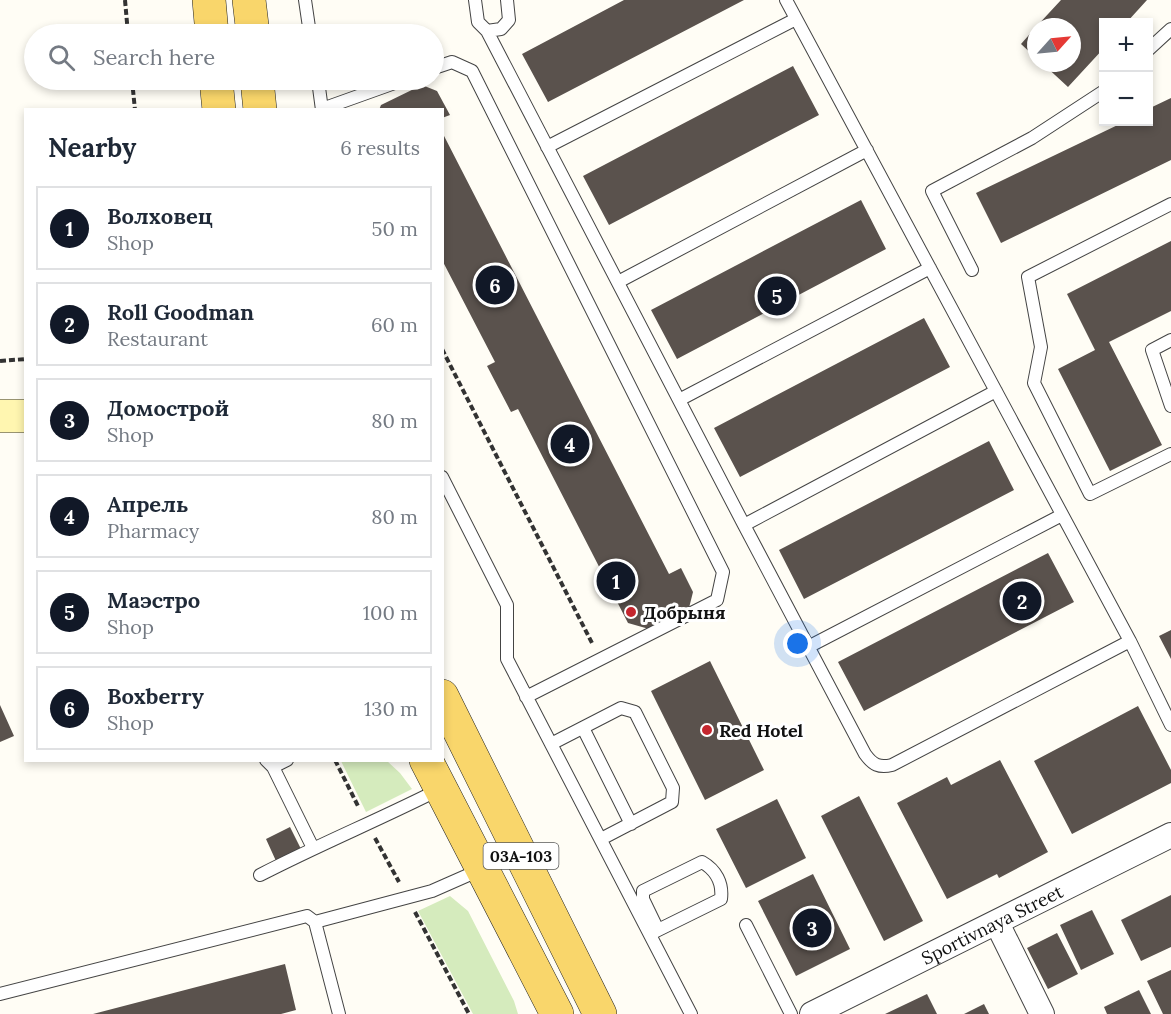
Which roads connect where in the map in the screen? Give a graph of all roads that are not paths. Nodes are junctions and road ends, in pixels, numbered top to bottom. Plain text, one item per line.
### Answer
1 (208, 0) edge
2 (249, 0) edge
3 (305, 0) edge
4 (475, 0) edge
5 (507, 0) edge
6 (786, 0) edge
7 (796, 19) junction
8 (211, 24) edge
9 (252, 24) edge
10 (309, 24) edge
11 (1171, 29) edge
12 (487, 31) junction
13 (1153, 46) edge
14 (444, 65) edge
15 (217, 90) edge
16 (258, 90) edge
17 (319, 90) edge
18 (375, 90) edge
19 (1099, 94) edge
20 (219, 108) edge
21 (260, 108) edge
22 (322, 108) edge
23 (325, 108) edge
24 (547, 147) junction
25 (867, 150) junction
26 (1171, 204) edge
27 (930, 268) junction
28 (972, 270) dead end
29 (618, 282) junction
30 (1171, 340) edge
31 (996, 391) junction
32 (679, 400) junction
33 (1171, 406) edge
34 (0, 416) edge
35 (24, 416) edge
36 (1171, 454) edge
37 (444, 481) edge
38 (1062, 515) junction
39 (744, 525) junction
40 (1130, 641) junction
41 (808, 647) junction
42 (526, 696) junction
43 (444, 700) edge
44 (1171, 725) edge
45 (583, 728) junction
46 (551, 744) junction
47 (270, 764) edge
48 (428, 772) edge
49 (631, 824) junction
50 (1171, 835) edge
51 (601, 840) junction
52 (313, 848) junction
53 (482, 869) junction
54 (260, 875) dead end
55 (315, 922) junction
56 (997, 923) junction
57 (746, 925) dead end
58 (654, 932) junction
59 (0, 994) edge
60 (339, 1014) edge
61 (556, 1014) edge
62 (600, 1014) edge
63 (691, 1014) edge
64 (791, 1014) edge
65 (812, 1014) edge
66 (1042, 1014) edge

1 - 8 main road
2 - 9 main road
3 - 10 lane
4 - 12 lane
5 - 12 lane
6 - 7 lane
7 - 24 lane
7 - 25 lane
11 - 13 lane
12 - 24 lane
14 - 42 lane
15 - 20 main road
16 - 21 main road
17 - 22 lane
18 - 23 lane
19 - 28 lane
24 - 29 lane
25 - 27 lane
25 - 29 lane
26 - 36 lane
27 - 31 lane
27 - 32 lane
29 - 32 lane
30 - 33 lane
31 - 38 lane
31 - 39 lane
32 - 39 lane
34 - 35 main road
37 - 42 lane
38 - 40 lane
38 - 41 lane
39 - 41 lane
40 - 41 lane
40 - 44 lane
42 - 46 lane
43 - 62 main road, 03А-103
45 - 46 lane
45 - 49 lane
45 - 49 lane
46 - 51 lane
47 - 52 lane
48 - 52 lane
48 - 53 main road, 03А-103
49 - 51 lane
50 - 56 street, Sportivnaya Street
51 - 58 lane
52 - 54 lane
53 - 55 lane
53 - 61 main road, 03А-103
55 - 59 lane
55 - 60 lane
56 - 65 street, Sportivnaya Street
56 - 66 street
57 - 64 lane
58 - 58 lane
58 - 63 lane

